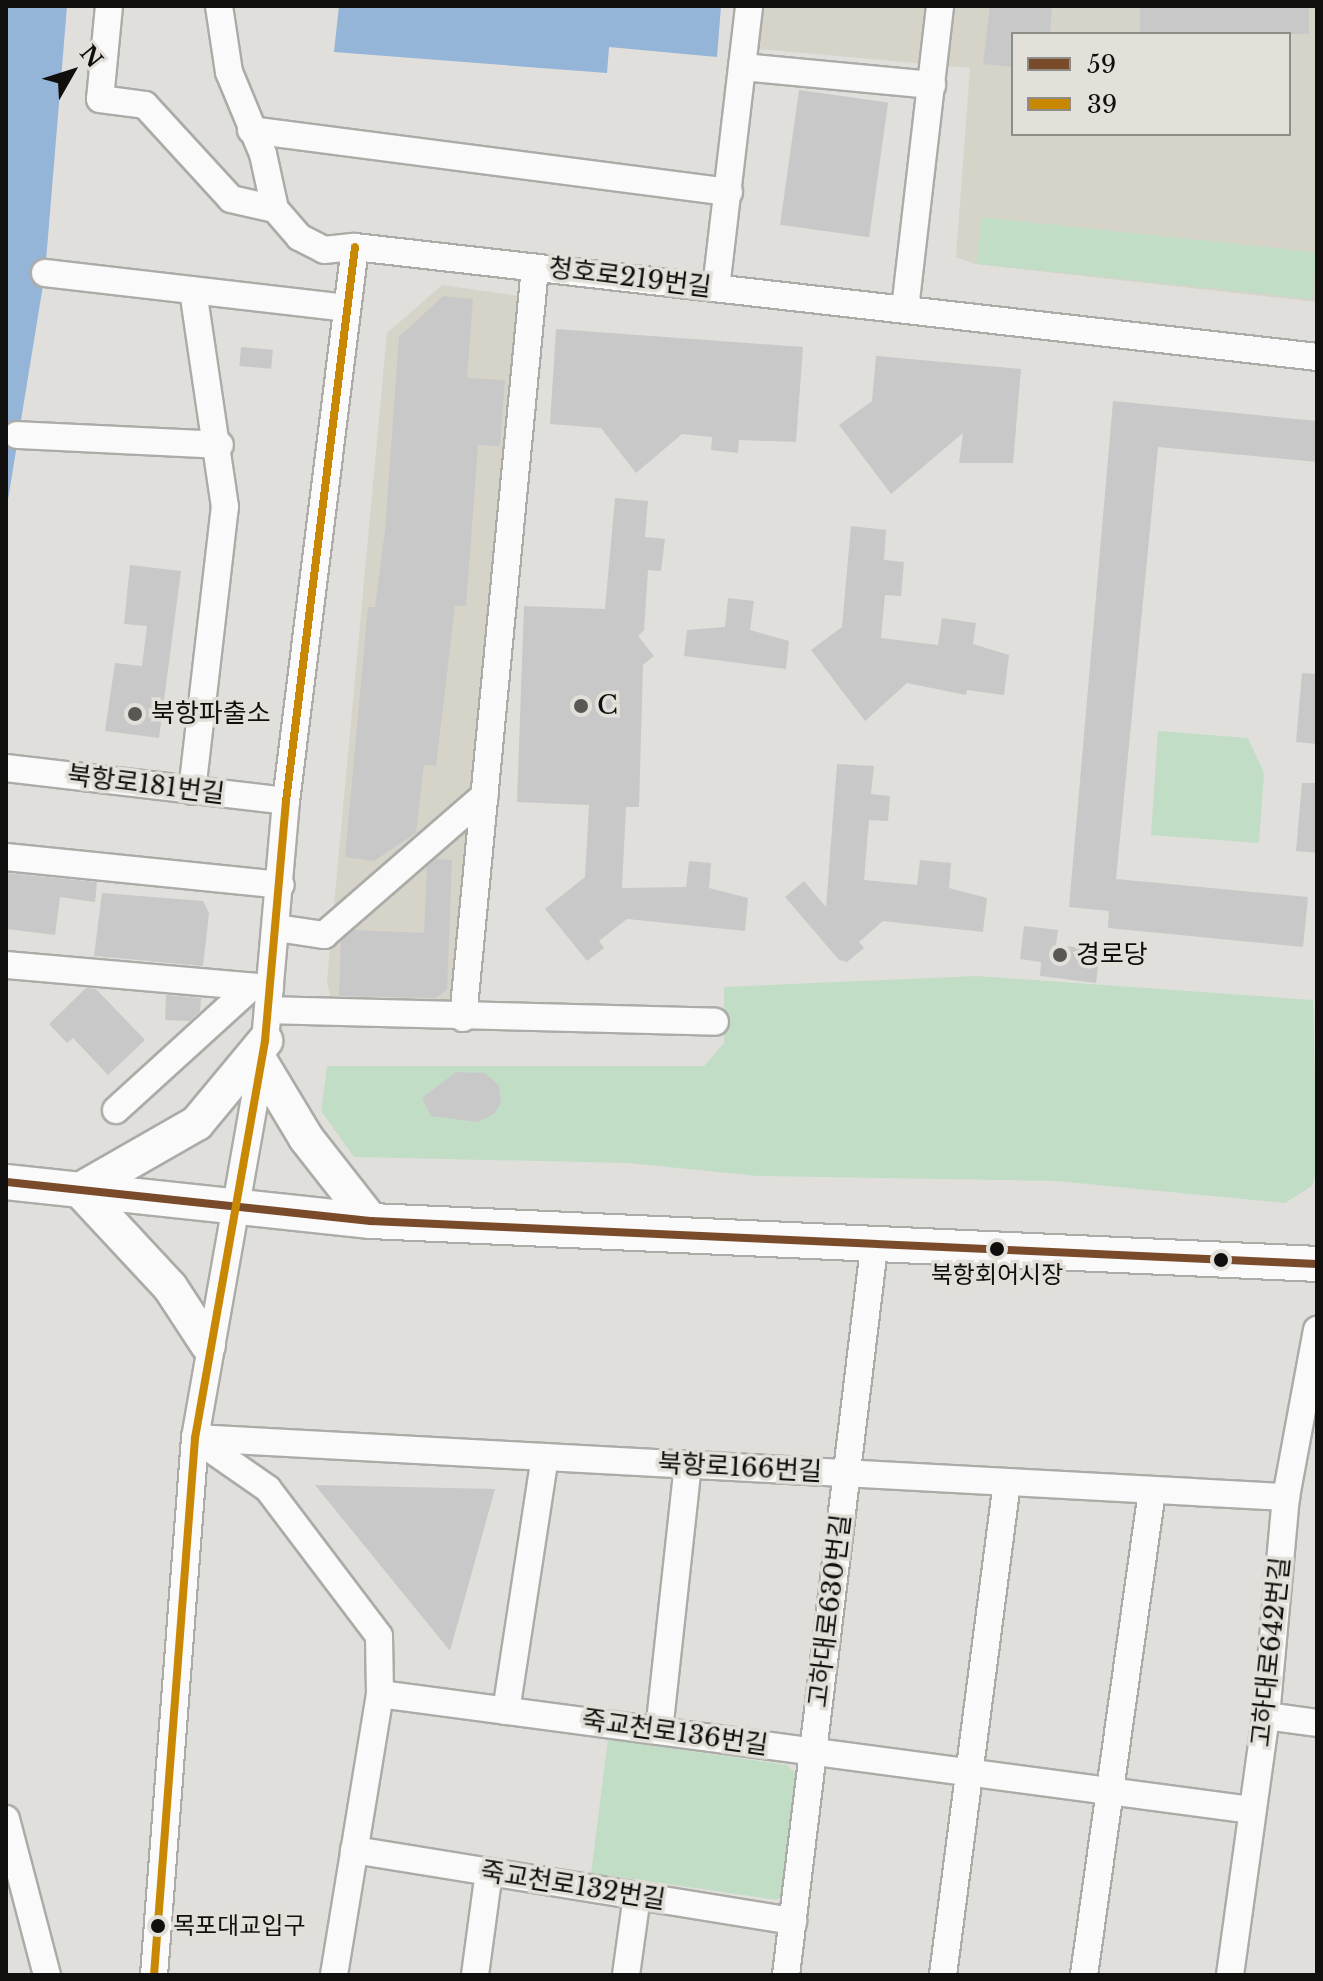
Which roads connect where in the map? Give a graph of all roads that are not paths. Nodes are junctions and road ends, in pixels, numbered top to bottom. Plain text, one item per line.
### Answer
1 (109, 6) edge
2 (219, 6) edge
3 (749, 6) edge
4 (940, 6) edge
5 (742, 67) junction
6 (932, 85) junction
7 (251, 130) junction
8 (729, 192) junction
9 (275, 209) junction
10 (355, 247) junction
11 (535, 267) junction
12 (45, 273) dead end
13 (716, 288) junction
14 (193, 290) junction
15 (346, 308) junction
16 (905, 309) junction
17 (1317, 357) edge
18 (17, 435) dead end
19 (220, 445) junction
20 (6, 768) edge
21 (192, 791) junction
22 (485, 795) junction
23 (286, 801) junction
24 (6, 857) edge
25 (281, 885) junction
26 (277, 928) junction
27 (6, 965) edge
28 (263, 1018) junction
29 (463, 1018) junction
30 (715, 1022) dead end
31 (116, 1110) dead end
32 (6, 1182) edge
33 (80, 1190) junction
34 (234, 1210) junction
35 (371, 1221) junction
36 (874, 1248) junction
37 (1317, 1264) edge
38 (1317, 1330) edge
39 (208, 1345) junction
40 (195, 1438) junction
41 (545, 1457) junction
42 (688, 1465) junction
43 (846, 1474) junction
44 (1007, 1483) junction
45 (1152, 1491) junction
46 (1286, 1497) junction
47 (380, 1694) junction
48 (506, 1711) junction
49 (1266, 1716) junction
50 (1317, 1723) edge
51 (659, 1731) junction
52 (813, 1752) junction
53 (969, 1772) junction
54 (1110, 1791) junction
55 (1252, 1810) junction
56 (6, 1819) edge
57 (354, 1850) junction
58 (489, 1872) junction
59 (637, 1896) junction
60 (793, 1921) junction
61 (47, 1975) edge
62 (154, 1975) edge
63 (334, 1975) edge
64 (475, 1975) edge
65 (626, 1975) edge
66 (786, 1975) edge
67 (943, 1975) edge
68 (1084, 1975) edge
69 (1230, 1975) edge

1 - 9 street
2 - 7 street
3 - 5 street
4 - 6 street
5 - 6 street
5 - 8 street
6 - 16 street
7 - 8 street
7 - 9 street
8 - 13 street
9 - 10 street, 청호로219번길
10 - 11 street, 청호로219번길
10 - 15 street
11 - 13 street, 청호로219번길
11 - 22 street
12 - 14 street
13 - 16 street, 청호로219번길
14 - 15 street
14 - 19 street
15 - 23 street
16 - 17 street, 청호로219번길
18 - 19 street
19 - 21 street
20 - 21 street, 북항로181번길
21 - 23 street, 북항로181번길
22 - 26 street
22 - 29 street
23 - 25 street
24 - 25 street
25 - 26 street
26 - 28 street
27 - 28 street
28 - 29 street
28 - 31 street
28 - 33 main road
28 - 34 street
28 - 35 main road
29 - 30 street
32 - 33 main road
33 - 34 main road
33 - 39 main road
34 - 35 main road
34 - 39 street
35 - 36 main road
36 - 37 main road
36 - 43 street, 고하대로630번길
38 - 46 street, 고하대로642번길
39 - 40 street
40 - 41 street, 북항로166번길
40 - 47 street
40 - 62 street
41 - 42 street, 북항로166번길
41 - 48 street
42 - 43 street, 북항로166번길
42 - 51 street
43 - 44 street, 북항로166번길
43 - 52 street, 고하대로630번길
44 - 45 street, 북항로166번길
44 - 53 street
45 - 46 street, 북항로166번길
45 - 54 street
46 - 49 street, 고하대로642번길
47 - 48 street, 죽교천로136번길
47 - 57 street
48 - 51 street, 죽교천로136번길
49 - 50 street
49 - 55 street, 고하대로642번길
51 - 52 street, 죽교천로136번길
52 - 53 street, 죽교천로136번길
52 - 60 street, 고하대로630번길
53 - 54 street, 죽교천로136번길
53 - 67 street
54 - 55 street, 죽교천로136번길
54 - 68 street
55 - 69 street, 고하대로642번길
56 - 61 street
57 - 58 street, 죽교천로132번길
57 - 63 street
58 - 59 street, 죽교천로132번길
58 - 64 street
59 - 60 street, 죽교천로132번길
59 - 65 street
60 - 66 street, 고하대로630번길

